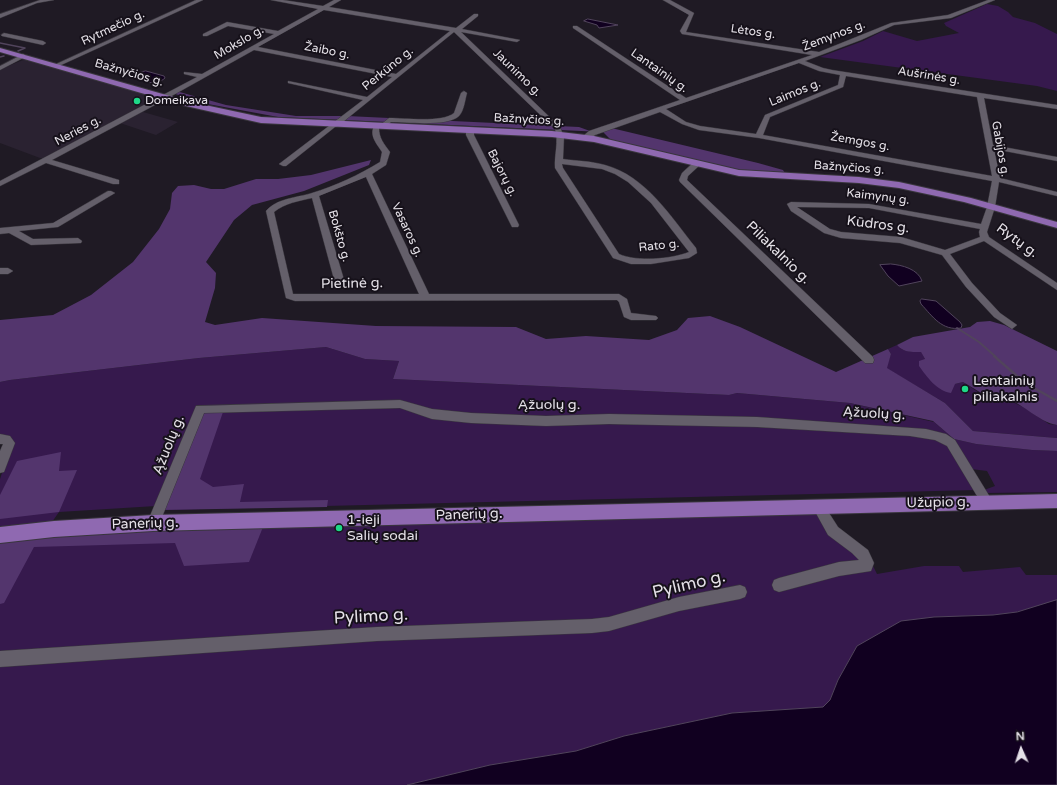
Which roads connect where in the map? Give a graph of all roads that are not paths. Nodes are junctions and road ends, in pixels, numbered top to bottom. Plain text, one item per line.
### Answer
1 (51, 0) edge
2 (200, 0) edge
3 (274, 0) edge
4 (338, 0) edge
5 (666, 0) edge
6 (992, 0) edge
7 (323, 8) junction
8 (476, 15) dead end
9 (0, 16) edge
10 (576, 27) dead end
11 (455, 31) junction
12 (278, 33) junction
13 (594, 33) dead end
14 (4, 35) dead end
15 (205, 35) dead end
16 (517, 40) dead end
17 (43, 43) dead end
18 (252, 48) junction
19 (0, 50) edge
20 (820, 54) junction
21 (23, 56) junction
22 (799, 61) junction
23 (57, 66) junction
24 (0, 68) edge
25 (654, 72) dead end
26 (186, 73) dead end
27 (843, 74) junction
28 (202, 76) junction
29 (397, 76) junction
30 (290, 82) dead end
31 (464, 93) dead end
32 (688, 94) dead end
33 (980, 95) junction
34 (166, 97) junction
35 (694, 98) junction
36 (369, 99) junction
37 (685, 101) junction
38 (1057, 107) edge
39 (661, 109) junction
40 (334, 125) junction
41 (379, 127) junction
42 (470, 130) junction
43 (560, 135) junction
44 (759, 136) junction
45 (586, 138) junction
46 (989, 146) junction
47 (1057, 159) edge
48 (45, 160) junction
49 (558, 161) junction
50 (283, 164) dead end
51 (697, 164) junction
52 (368, 173) junction
53 (996, 179) junction
54 (116, 182) dead end
55 (0, 184) edge
56 (111, 193) dead end
57 (1057, 194) edge
58 (315, 195) junction
59 (991, 207) junction
60 (807, 219) joint
61 (515, 225) dead end
62 (1057, 225) edge
63 (984, 227) junction
64 (0, 231) edge
65 (12, 231) junction
66 (985, 238) junction
67 (78, 241) dead end
68 (945, 253) junction
69 (340, 283) dead end
70 (1057, 287) edge
71 (425, 297) junction
72 (653, 318) dead end
73 (1012, 325) dead end
74 (869, 360) dead end
75 (0, 439) edge
76 (0, 468) edge
77 (1057, 500) edge
78 (987, 502) junction
79 (818, 506) junction
80 (153, 523) junction
81 (0, 535) edge
82 (779, 585) dead end
83 (740, 592) dead end
84 (0, 659) edge

1 - 9 street
2 - 23 street, Rytmečio g.
3 - 7 street, Jaunimo g.
4 - 7 street, Mokslo g.
5 - 20 street, Lėtos g.
6 - 20 street, Žemynos g.
7 - 11 street, Jaunimo g.
7 - 12 street, Mokslo g.
8 - 11 street, Perkūno g.
10 - 37 street, Lantainių g.
11 - 16 street, Jaunimo g.
11 - 29 street, Perkūno g.
11 - 43 street, Jaunimo g.
12 - 15 street
12 - 18 street, Mokslo g.
13 - 25 street
14 - 17 street
18 - 28 street, Mokslo g.
18 - 29 street, Žaibo g.
19 - 21 main road, Bažnyčios g.
20 - 22 street, Žemynos g.
21 - 23 main road, Bažnyčios g.
21 - 24 street
22 - 27 street, Aušrinės g.
22 - 35 street, Žemynos g.
23 - 34 main road, Bažnyčios g.
26 - 28 street
27 - 33 street, Aušrinės g.
27 - 44 street, Laimos g.
28 - 34 street, Mokslo g.
29 - 36 street, Perkūno g.
30 - 36 street
31 - 41 street
32 - 35 street
33 - 38 street, Aušrinės g.
33 - 46 street, Gabijos g.
34 - 40 main road, Bažnyčios g.
34 - 48 street, Neries g.
35 - 37 street, Žemynos g.
36 - 40 street, Perkūno g.
37 - 39 street, Lantainių g.
39 - 44 street, Žemgos g.
39 - 45 street, Lantainių g.
40 - 41 main road, Bažnyčios g.
40 - 50 street, Perkūno g.
41 - 42 main road, Bažnyčios g.
41 - 52 street, Pietinė g.
42 - 43 main road, Bažnyčios g.
42 - 61 street, Bajorų g.
43 - 45 main road, Bažnyčios g.
43 - 49 street, Rato g.
44 - 53 street, Žemgos g.
45 - 51 main road, Bažnyčios g.
46 - 47 street
46 - 53 street, Gabijos g.
48 - 54 street
48 - 55 street, Neries g.
49 - 49 street, Rato g.
51 - 59 main road, Bažnyčios g.
51 - 74 street, Piliakalnio g.
52 - 58 street, Pietinė g.
52 - 71 street, Vasaros g.
53 - 57 street, Žemgos g.
53 - 59 street, Gabijos g.
56 - 65 street
58 - 69 street, Bokšto g.
58 - 71 street, Pietinė g.
59 - 62 main road, Bažnyčios g.
59 - 63 street, Rytų g.
60 - 63 street, Kaimynų g.
60 - 68 street, Kūdros g.
63 - 66 street, Rytų g.
64 - 65 street
65 - 67 street
66 - 68 street
66 - 70 street, Rytų g.
68 - 73 street
71 - 72 street, Pietinė g.
75 - 76 street
77 - 78 main road, Užupio g.
78 - 79 main road, Užupio g.
78 - 80 street, Ąžuolų g.
79 - 80 main road, Panerių g.
79 - 82 street
80 - 81 main road, Panerių g.
83 - 84 street, Pylimo g.

